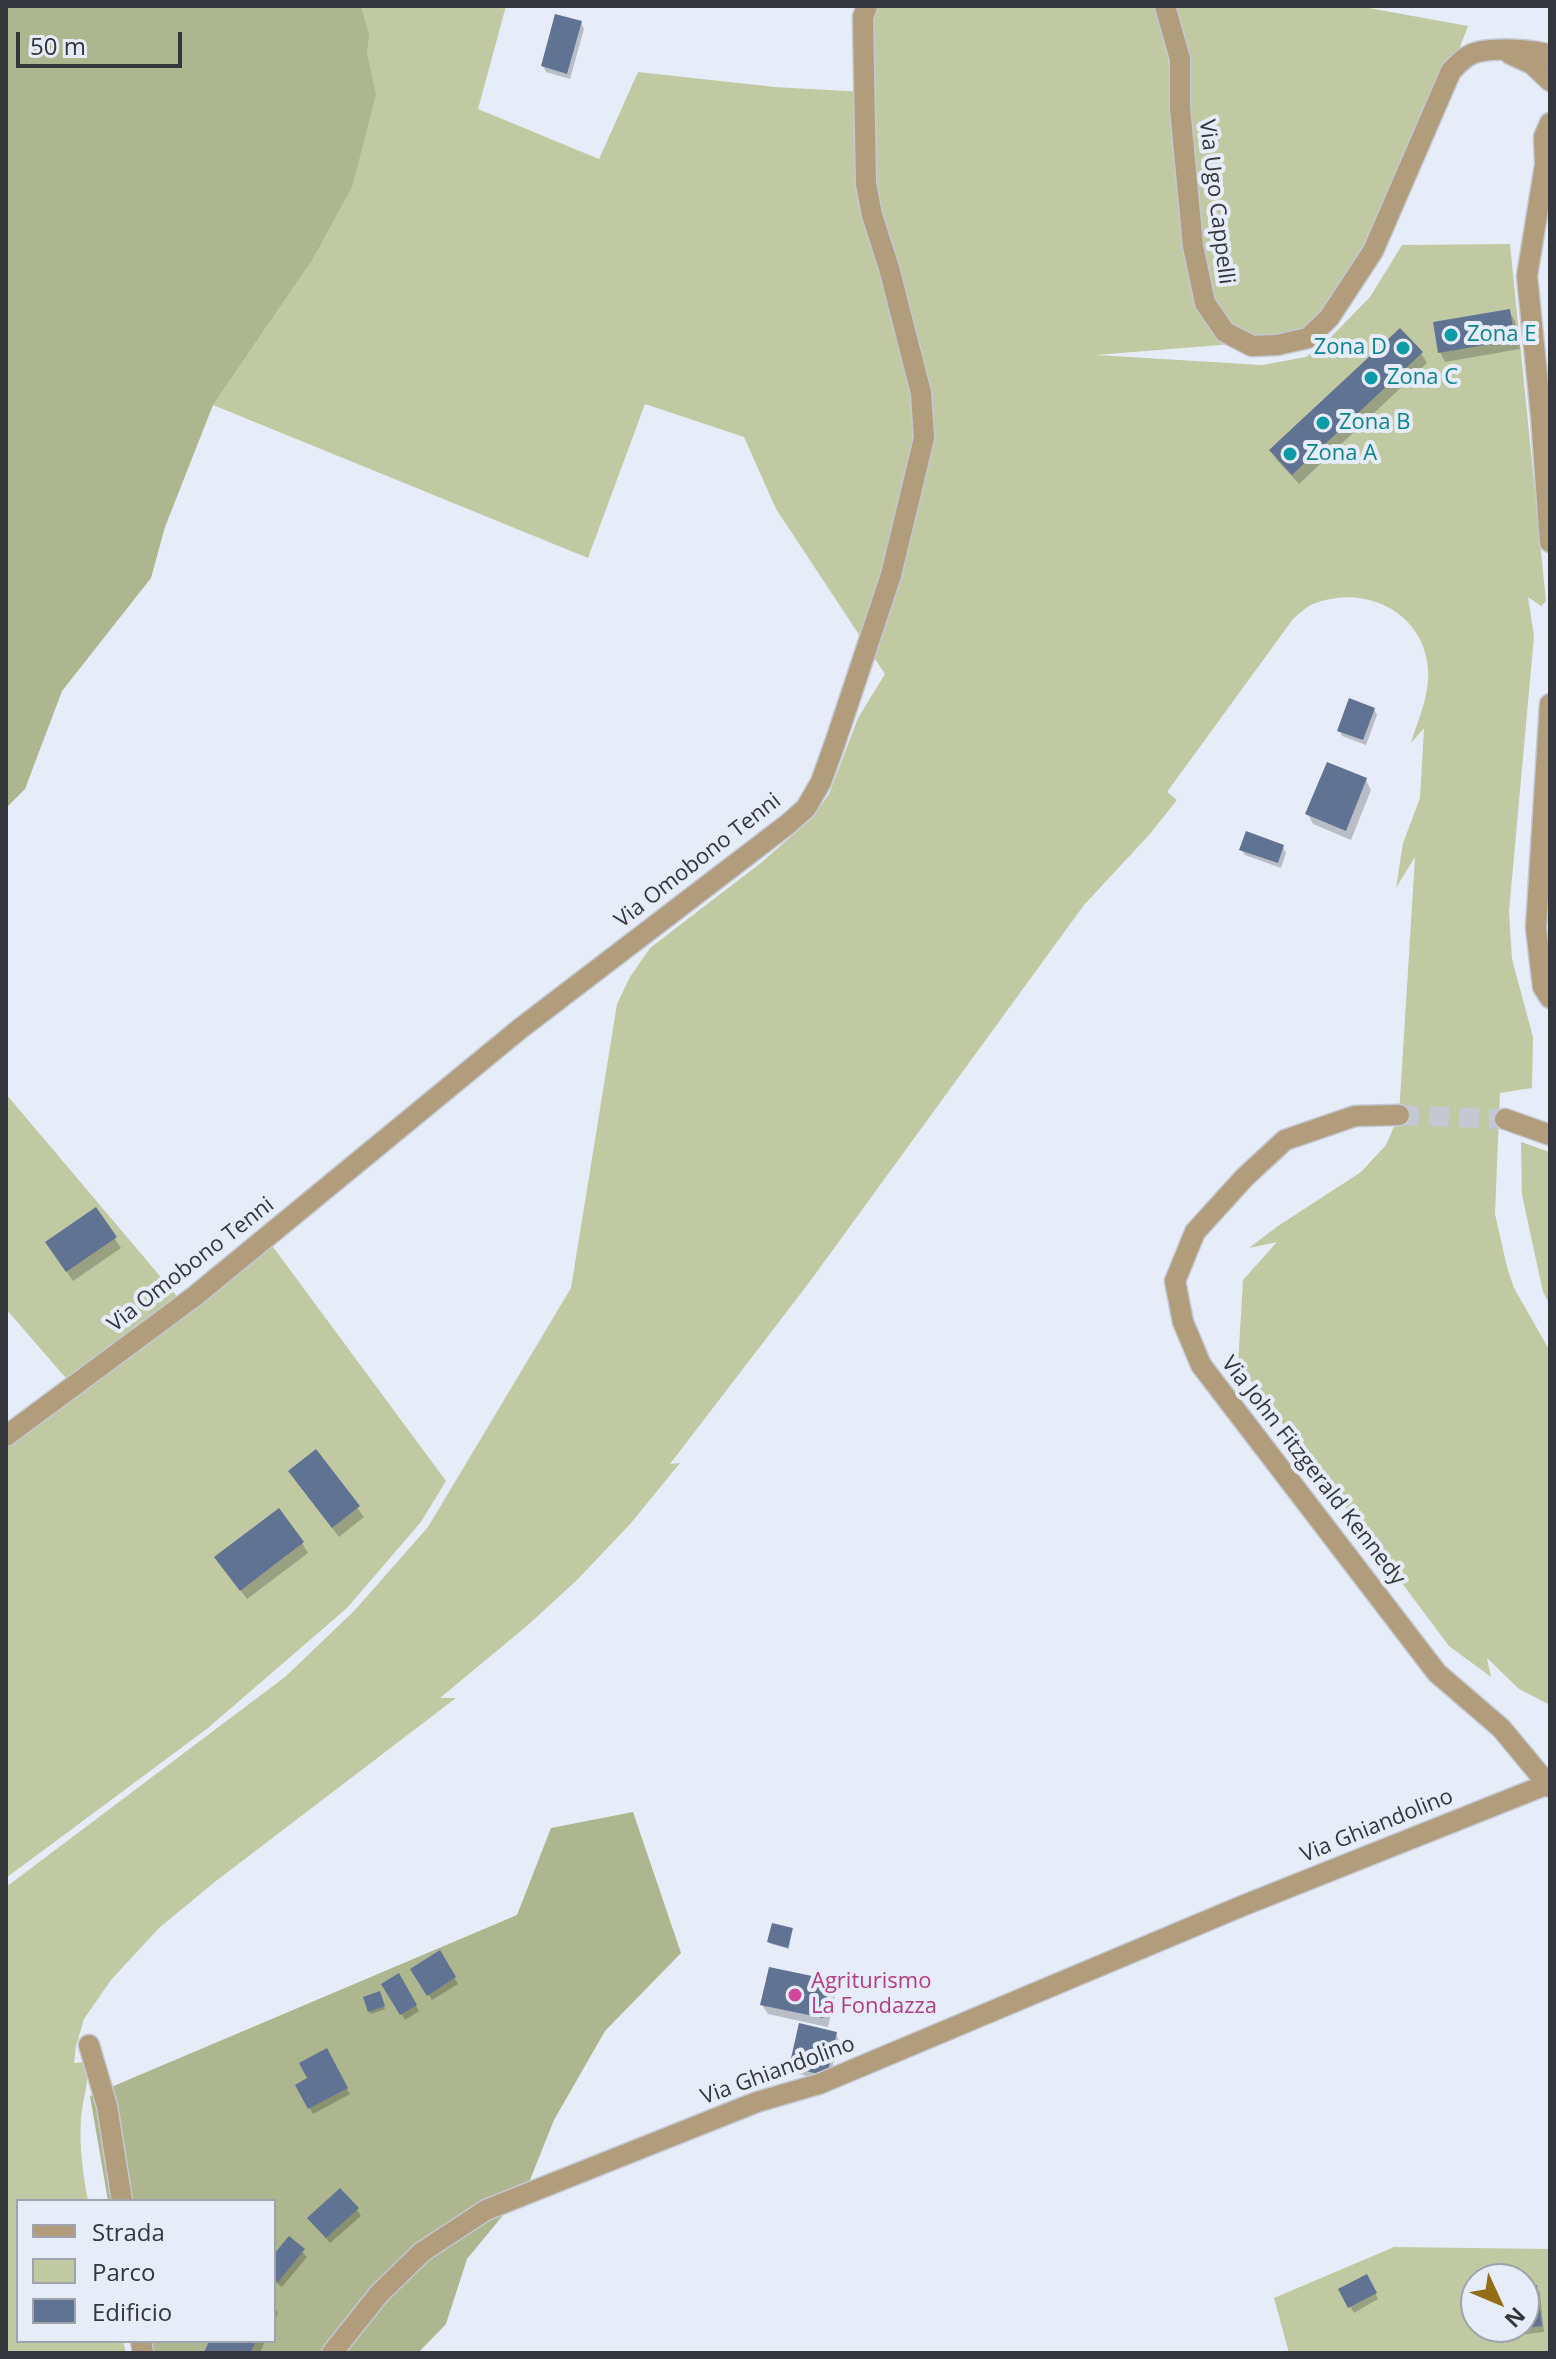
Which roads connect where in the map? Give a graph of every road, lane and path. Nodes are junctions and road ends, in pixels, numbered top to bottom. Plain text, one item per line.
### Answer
1 (1165, 6) edge
2 (864, 10) edge
3 (1503, 50) junction
4 (1550, 55) edge
5 (1550, 81) edge
6 (1550, 123) edge
7 (1548, 157) edge
8 (1550, 542) edge
9 (1550, 704) edge
10 (1550, 998) edge
11 (1399, 1115) tunnel mouth
12 (1505, 1119) tunnel mouth
13 (1550, 1135) edge
14 (6, 1436) edge
15 (1549, 1785) edge
16 (89, 2045) dead end
17 (122, 2199) edge
18 (332, 2353) edge

1 - 3 street, Via Ugo Cappelli
2 - 14 street, Via Omobono Tenni
3 - 4 street, Via Ugo Cappelli
3 - 5 street
6 - 7 street
7 - 8 street
9 - 10 street
11 - 15 street, Via John Fitzgerald Kennedy
12 - 13 street
15 - 18 street, Via Ghiandolino
16 - 17 street

